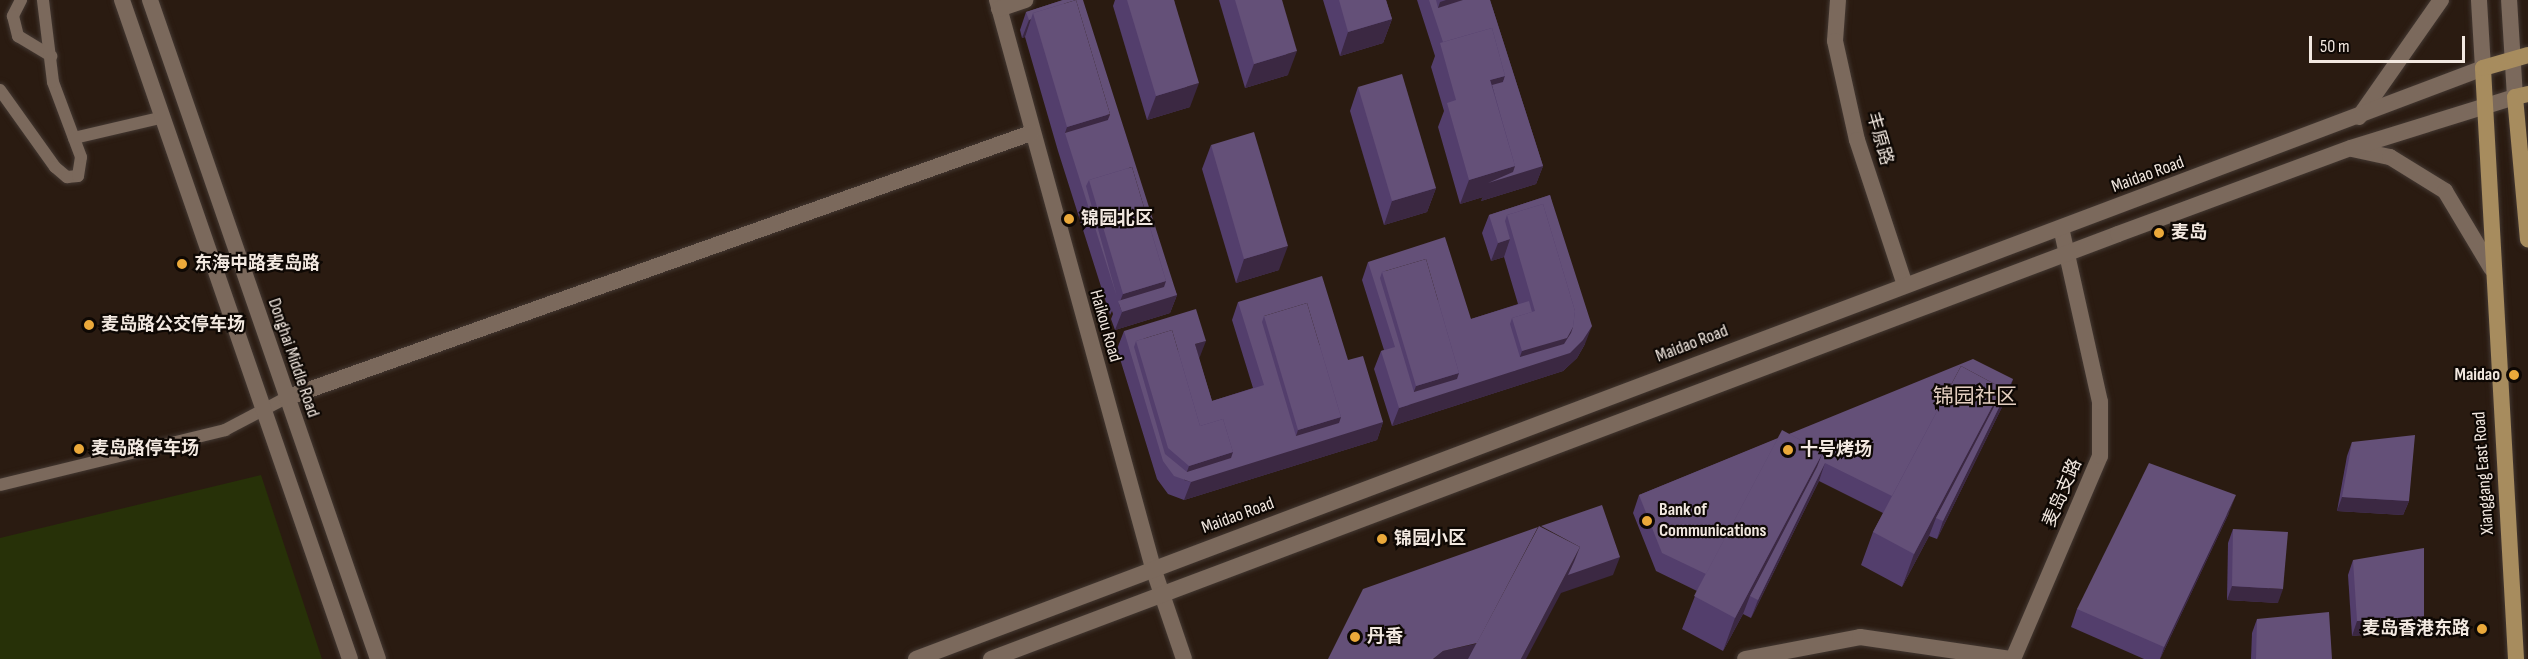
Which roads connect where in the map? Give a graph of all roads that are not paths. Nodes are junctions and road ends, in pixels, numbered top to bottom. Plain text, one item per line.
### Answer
1 (21, 0) edge
2 (43, 0) edge
3 (122, 0) edge
4 (150, 0) edge
5 (1025, 0) edge
6 (1838, 0) edge
7 (2441, 0) edge
8 (2479, 0) edge
9 (2509, 0) edge
10 (998, 5) edge
11 (51, 56) junction
12 (2521, 57) edge
13 (2483, 68) junction
14 (0, 90) edge
15 (2522, 95) edge
16 (2486, 106) junction
17 (160, 118) junction
18 (2357, 118) junction
19 (1032, 133) junction
20 (74, 138) junction
21 (2351, 148) junction
22 (2061, 228) junction
23 (2528, 239) edge
24 (2069, 253) junction
25 (2491, 268) junction
26 (1905, 285) junction
27 (286, 398) junction
28 (261, 411) junction
29 (0, 485) edge
30 (1153, 568) junction
31 (1162, 594) junction
32 (350, 659) edge
33 (378, 659) edge
34 (916, 659) edge
35 (991, 659) edge
36 (1184, 659) edge
37 (1745, 659) edge
38 (2012, 659) edge
39 (2516, 659) edge

1 - 11 lane
2 - 11 lane
3 - 17 main road
4 - 27 main road, Donghai Middle Road
5 - 10 main road
6 - 26 main road, 丰原路
7 - 18 main road
8 - 13 main road
9 - 12 main road
10 - 19 main road, Haikou Road
11 - 20 lane
12 - 13 main road
12 - 15 main road
13 - 16 main road, Xianggang East Road
13 - 18 main road, Maidao Road
14 - 20 lane
15 - 16 main road
15 - 23 main road
16 - 21 main road
16 - 25 main road, Xianggang East Road
17 - 20 lane
17 - 28 main road
18 - 22 main road, Maidao Road
19 - 27 main road
19 - 30 main road, Haikou Road
21 - 24 main road
21 - 25 main road
22 - 24 main road, 麦岛支路
22 - 26 main road, Maidao Road
24 - 31 main road
24 - 38 main road, 麦岛支路
25 - 39 main road, Xianggang East Road
26 - 30 main road, Maidao Road
27 - 28 lane
27 - 33 main road, Donghai Middle Road
28 - 29 lane
28 - 32 main road
30 - 31 main road, Haikou Road
30 - 34 main road, Maidao Road
31 - 35 main road
31 - 36 main road, Haikou Road
37 - 38 main road

